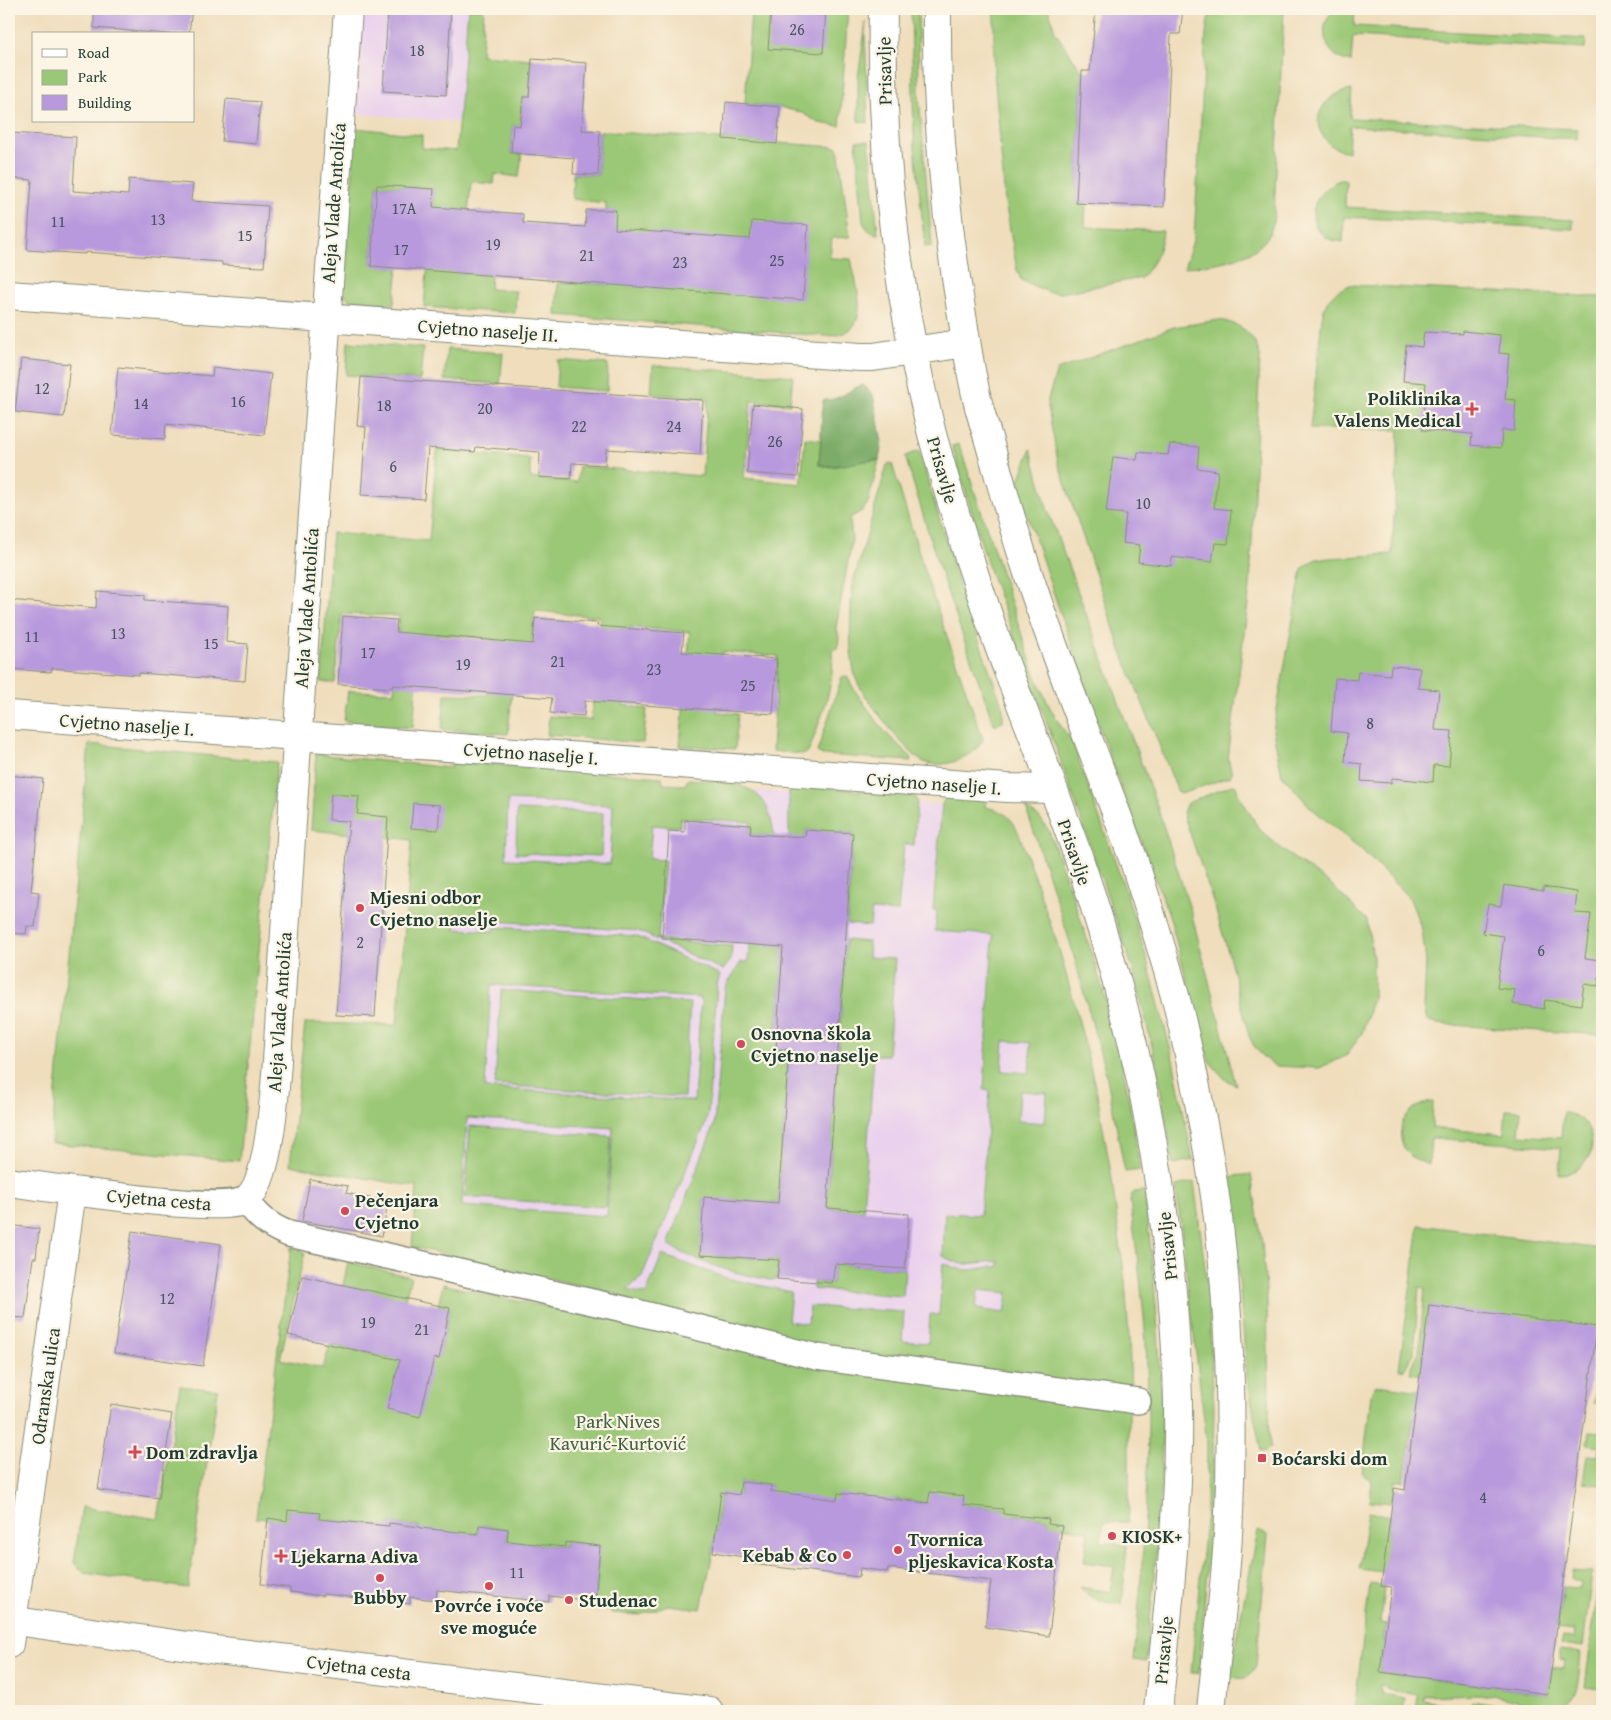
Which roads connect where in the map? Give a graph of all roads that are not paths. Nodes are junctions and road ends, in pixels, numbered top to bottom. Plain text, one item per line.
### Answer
1 (348, 9) edge
2 (883, 9) edge
3 (937, 9) edge
4 (9, 295) edge
5 (324, 320) junction
6 (966, 343) junction
7 (913, 350) junction
8 (9, 715) edge
9 (297, 735) junction
10 (1052, 789) junction
11 (9, 1182) edge
12 (72, 1191) junction
13 (245, 1200) junction
14 (1138, 1401) dead end
15 (10, 1628) edge
16 (709, 1711) edge
17 (1158, 1711) edge
18 (1211, 1711) edge

1 - 5 street, Aleja Vlade Antolića
2 - 7 street, Prisavlje
3 - 6 street
4 - 5 street, Cvjetno naselje II.
5 - 7 street, Cvjetno naselje II.
5 - 9 street, Aleja Vlade Antolića
6 - 7 street, Cvjetno naselje II.
6 - 18 street
7 - 10 street, Prisavlje
8 - 9 street, Cvjetno naselje I.
9 - 10 street, Cvjetno naselje I.
9 - 13 street, Aleja Vlade Antolića
10 - 17 street, Prisavlje
11 - 12 street
12 - 13 street, Cvjetna cesta
12 - 15 street, Odranska ulica
13 - 14 street
15 - 16 street, Cvjetna cesta

